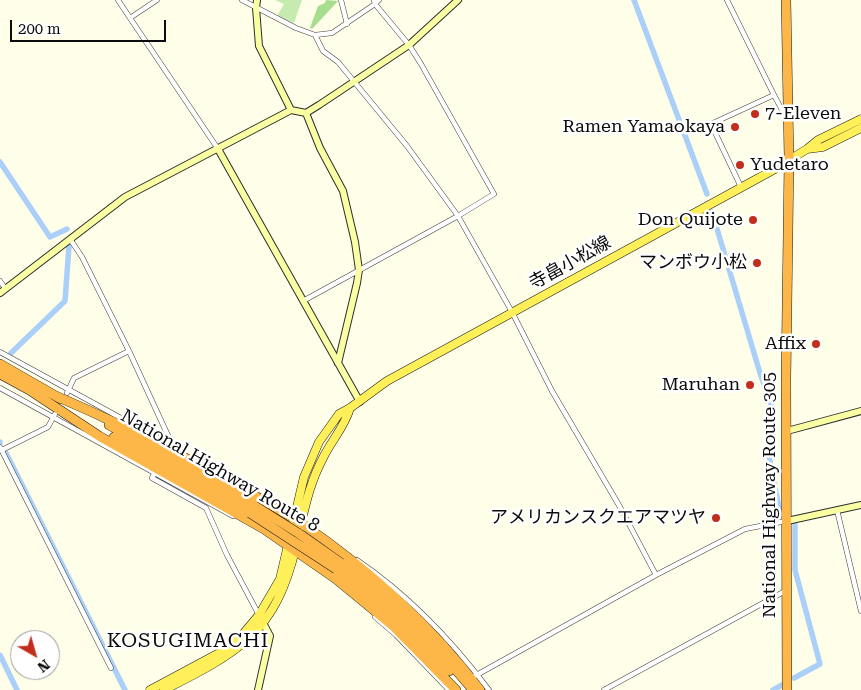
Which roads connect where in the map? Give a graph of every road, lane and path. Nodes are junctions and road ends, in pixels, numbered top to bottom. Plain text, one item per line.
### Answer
1 (118, 0) edge
2 (157, 0) edge
3 (242, 0) edge
4 (257, 0) edge
5 (341, 0) edge
6 (458, 0) edge
7 (728, 0) edge
8 (786, 0) edge
9 (376, 1) edge
10 (256, 8) junction
11 (130, 18) junction
12 (347, 24) junction
13 (315, 35) junction
14 (409, 45) junction
15 (355, 82) junction
16 (774, 95) junction
17 (291, 110) junction
18 (306, 113) junction
19 (788, 116) junction
20 (861, 119) edge
21 (861, 128) edge
22 (218, 149) junction
23 (807, 149) junction
24 (789, 159) junction
25 (741, 187) junction
26 (458, 216) junction
27 (70, 239) junction
28 (358, 270) junction
29 (0, 281) edge
30 (3, 291) edge
31 (303, 301) junction
32 (512, 312) junction
33 (129, 351) junction
34 (1, 354) edge
35 (338, 363) junction
36 (0, 364) edge
37 (0, 374) edge
38 (0, 388) edge
39 (68, 391) junction
40 (31, 392) junction
41 (56, 396) junction
42 (360, 402) junction
43 (861, 411) edge
44 (54, 416) junction
45 (787, 431) junction
46 (171, 445) junction
47 (1, 448) edge
48 (154, 474) junction
49 (255, 496) junction
50 (861, 504) edge
51 (253, 509) junction
52 (837, 510) junction
53 (297, 521) junction
54 (787, 521) junction
55 (264, 529) junction
56 (324, 540) junction
57 (292, 548) junction
58 (339, 566) junction
59 (656, 575) junction
60 (336, 579) junction
61 (787, 590) junction
62 (861, 611) edge
63 (259, 614) junction
64 (263, 623) junction
65 (112, 668) dead end
66 (475, 676) junction
67 (150, 690) edge
68 (164, 690) edge
69 (258, 690) edge
70 (450, 690) edge
71 (456, 690) edge
72 (466, 690) edge
73 (473, 690) edge
74 (480, 690) edge
75 (490, 690) edge
76 (604, 690) edge
77 (787, 690) edge

1 - 11 street
2 - 11 street
3 - 10 street
4 - 10 street
5 - 12 street
6 - 14 street
7 - 16 street
8 - 19 highway, National Highway Route 305
9 - 12 street
9 - 14 street
10 - 13 street
10 - 17 street
11 - 22 street
12 - 13 street
13 - 15 street
14 - 15 street
14 - 26 street
15 - 18 street
15 - 26 street
16 - 19 street
16 - 25 street
17 - 18 street
17 - 22 street
18 - 28 street
19 - 24 highway, National Highway Route 305
20 - 23 main road, 寺畠小松線
21 - 23 main road, 寺畠小松線
22 - 27 street
22 - 31 street
23 - 24 main road, 寺畠小松線
24 - 25 main road, 寺畠小松線
24 - 45 highway, National Highway Route 305
25 - 32 main road, 寺畠小松線
26 - 28 street
26 - 32 street
27 - 30 street
27 - 33 street
28 - 31 street
28 - 35 street
29 - 30 street
31 - 35 street
32 - 42 main road, 寺畠小松線
32 - 59 street
33 - 39 street
33 - 46 street
34 - 39 street
35 - 42 street
36 - 41 highway, National Highway Route 8
37 - 40 highway, National Highway Route 8
38 - 44 street
39 - 46 street
40 - 51 highway, National Highway Route 8
40 - 55 highway
41 - 49 highway
41 - 51 highway, National Highway Route 8
42 - 53 main road, 寺畠小松線
43 - 45 street
44 - 47 street
44 - 48 street
45 - 54 highway, National Highway Route 305
46 - 49 street
47 - 65 street
48 - 55 street
48 - 63 street
49 - 53 highway
50 - 52 street
51 - 58 highway, National Highway Route 8, bridge
52 - 54 street
52 - 62 street
53 - 56 highway
53 - 57 main road, 寺畠小松線
54 - 59 street
54 - 61 highway, National Highway Route 305
55 - 57 highway
56 - 66 street
56 - 74 highway
57 - 60 highway
57 - 63 main road, 寺畠小松線
57 - 64 main road, 寺畠小松線
58 - 72 highway, National Highway Route 8
58 - 73 highway, National Highway Route 8
59 - 66 street
60 - 70 street
60 - 71 highway
61 - 76 street
61 - 77 highway, National Highway Route 305
63 - 64 street
63 - 67 main road, 寺畠小松線
64 - 68 main road, 寺畠小松線
64 - 69 street
66 - 75 street

